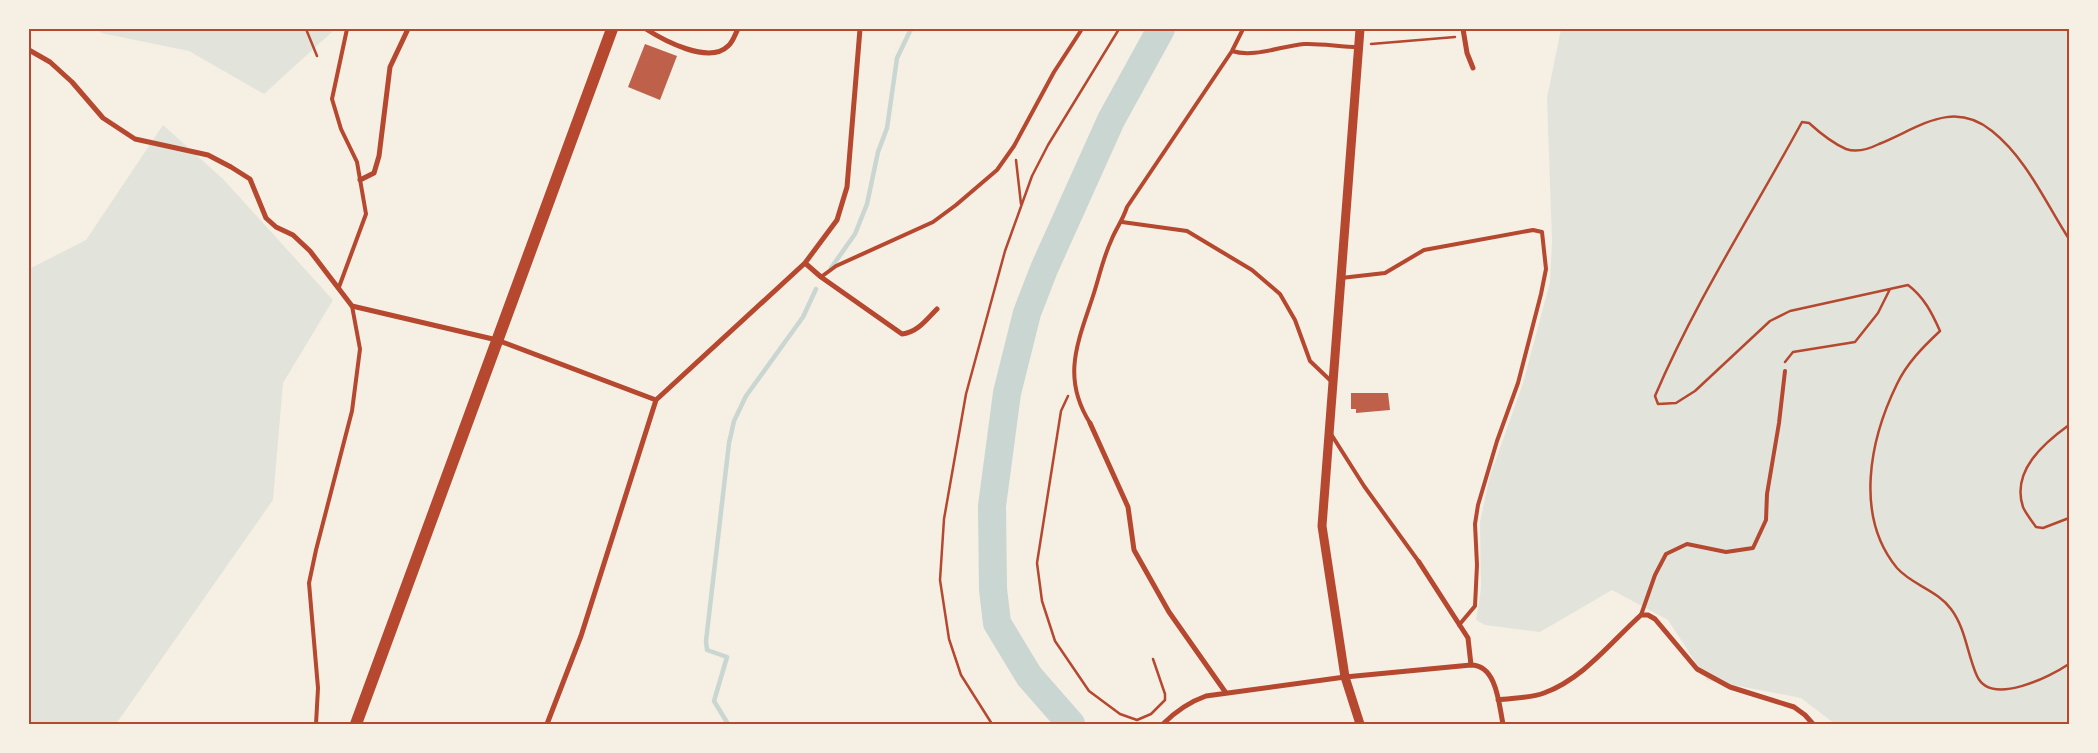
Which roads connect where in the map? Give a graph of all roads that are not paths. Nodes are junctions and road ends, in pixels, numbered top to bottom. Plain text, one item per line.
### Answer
1 (347, 29) edge
2 (408, 29) edge
3 (612, 29) edge
4 (646, 29) edge
5 (738, 29) edge
6 (860, 29) edge
7 (1082, 29) edge
8 (1243, 29) edge
9 (1360, 29) edge
10 (1463, 29) edge
11 (1359, 47) junction
12 (29, 50) edge
13 (1232, 51) junction
14 (1473, 68) dead end
15 (360, 180) junction
16 (1122, 222) junction
17 (805, 263) junction
18 (821, 277) junction
19 (1341, 278) junction
20 (339, 287) junction
21 (352, 306) junction
22 (938, 309) dead end
23 (497, 340) junction
24 (1785, 371) road end
25 (1333, 382) junction
26 (656, 400) junction
27 (1090, 423) joint
28 (1329, 431) junction
29 (1419, 562) joint
30 (1641, 615) junction
31 (1459, 625) junction
32 (1471, 665) junction
33 (1345, 677) junction
34 (1226, 693) junction
35 (1498, 700) junction
36 (316, 724) edge
37 (356, 724) edge
38 (547, 724) edge
39 (1162, 724) edge
40 (1360, 724) edge
41 (1503, 724) edge
42 (1813, 724) edge

1 - 15 lane
2 - 15 street
3 - 23 main road
4 - 5 street
6 - 17 street
7 - 18 lane
8 - 13 lane
9 - 11 street
10 - 14 street
11 - 13 lane
11 - 19 street
12 - 20 street
13 - 16 lane
15 - 20 lane
16 - 25 lane
16 - 27 lane
17 - 18 street
17 - 26 street
18 - 22 street
19 - 25 street
19 - 31 lane
20 - 21 street
21 - 23 street
21 - 36 lane
23 - 26 street
23 - 37 main road
24 - 30 lane
25 - 28 street
26 - 38 street
27 - 34 street
28 - 29 lane
28 - 33 street
29 - 31 street
30 - 35 street
30 - 42 street
31 - 32 street
32 - 33 street
32 - 35 street
33 - 34 street
33 - 40 street
34 - 39 street
35 - 41 street

